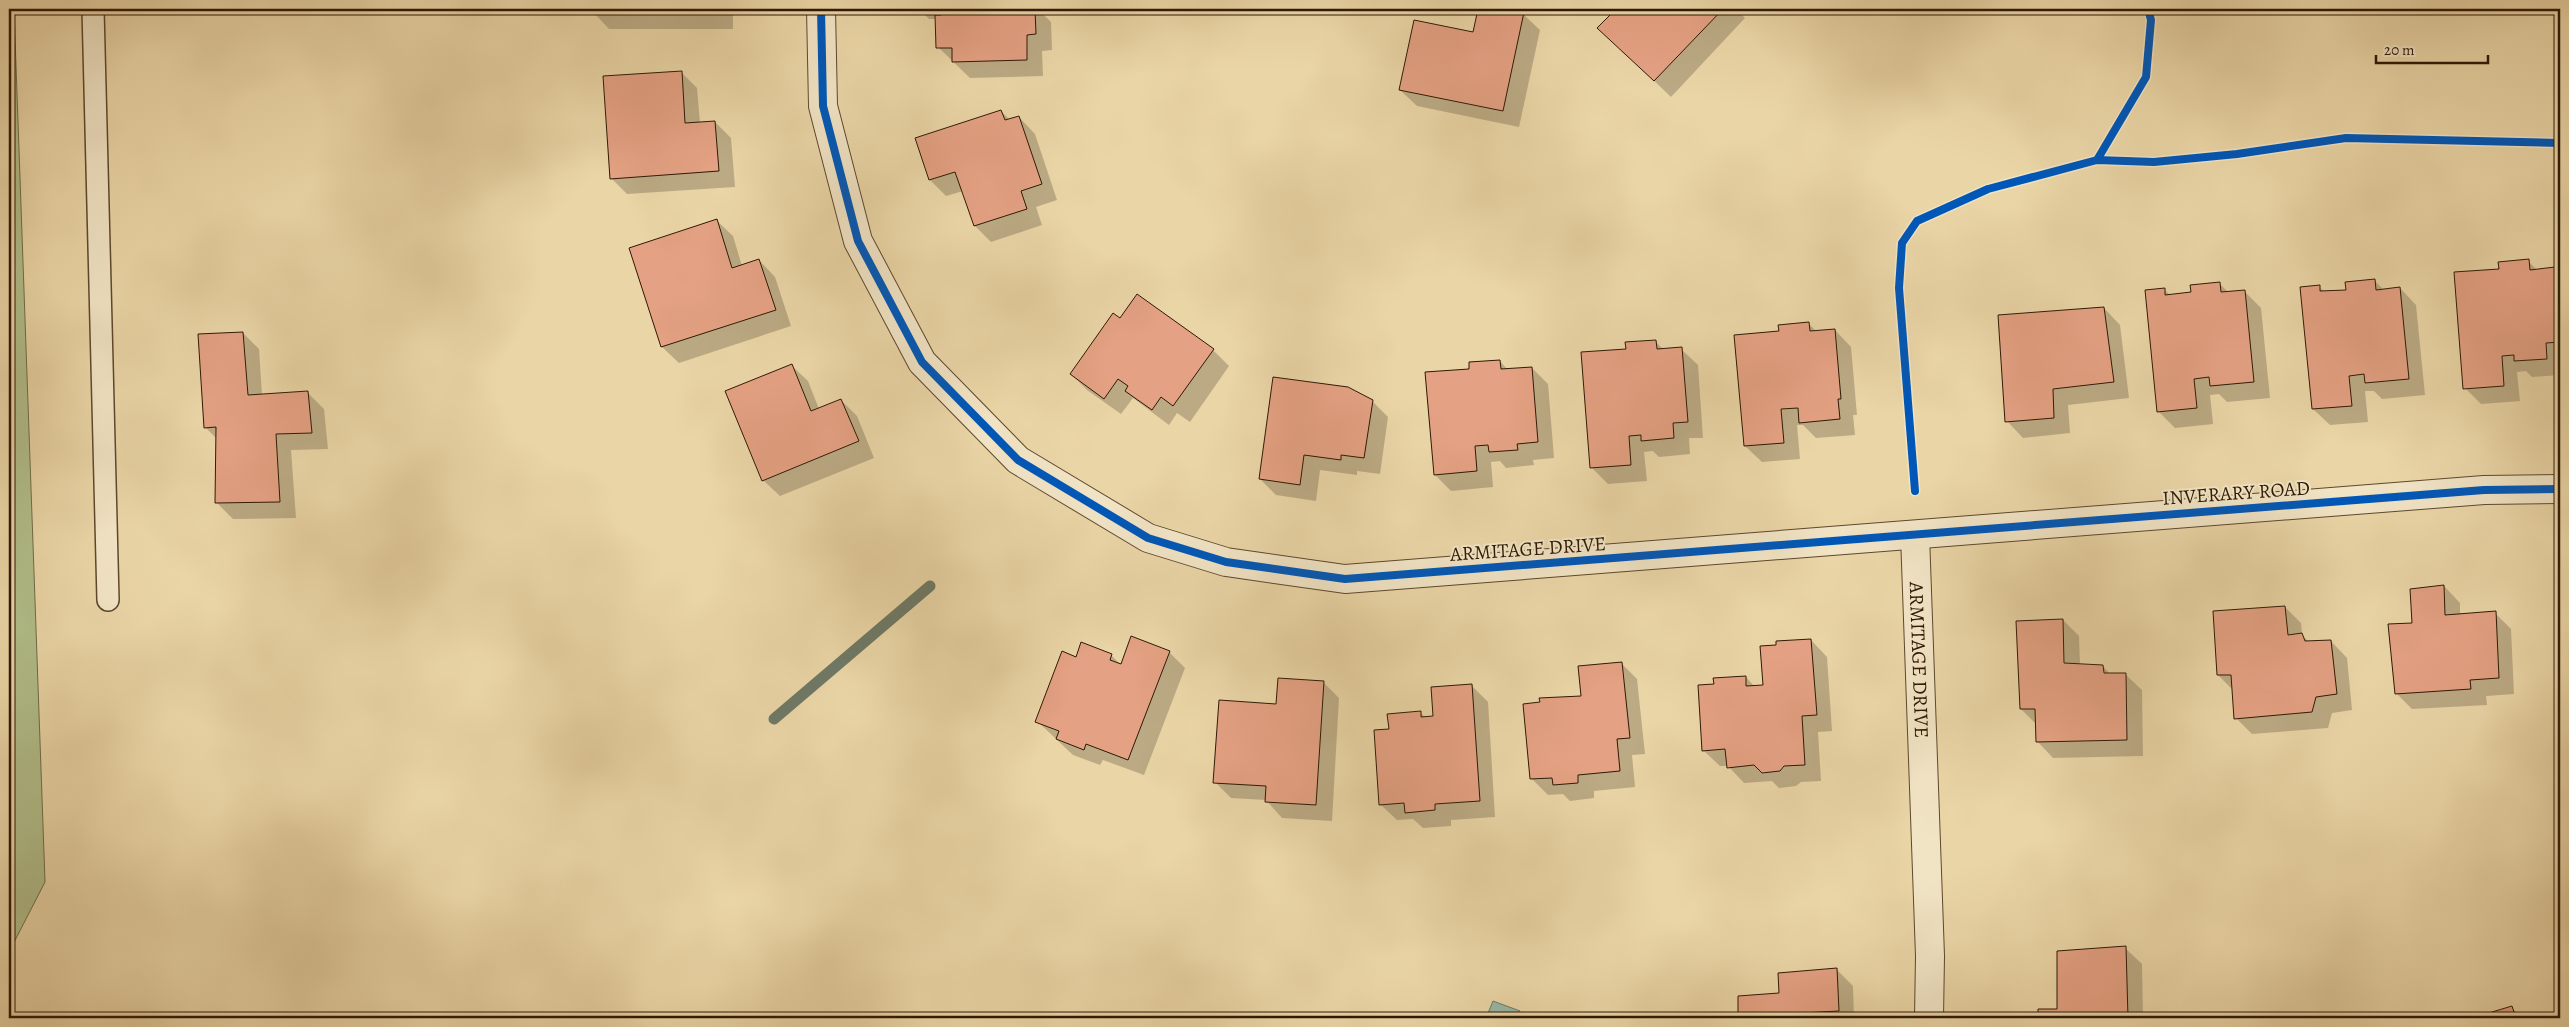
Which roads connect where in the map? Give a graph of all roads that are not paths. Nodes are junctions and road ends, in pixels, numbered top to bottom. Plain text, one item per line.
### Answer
1 (93, 9) edge
2 (821, 9) edge
3 (2560, 489) edge
4 (1915, 535) junction
5 (108, 600) dead end
6 (1930, 1018) edge

1 - 5 lane
2 - 4 street, ARMITAGE DRIVE
3 - 4 street, INVERARY ROAD
4 - 6 street, ARMITAGE DRIVE

